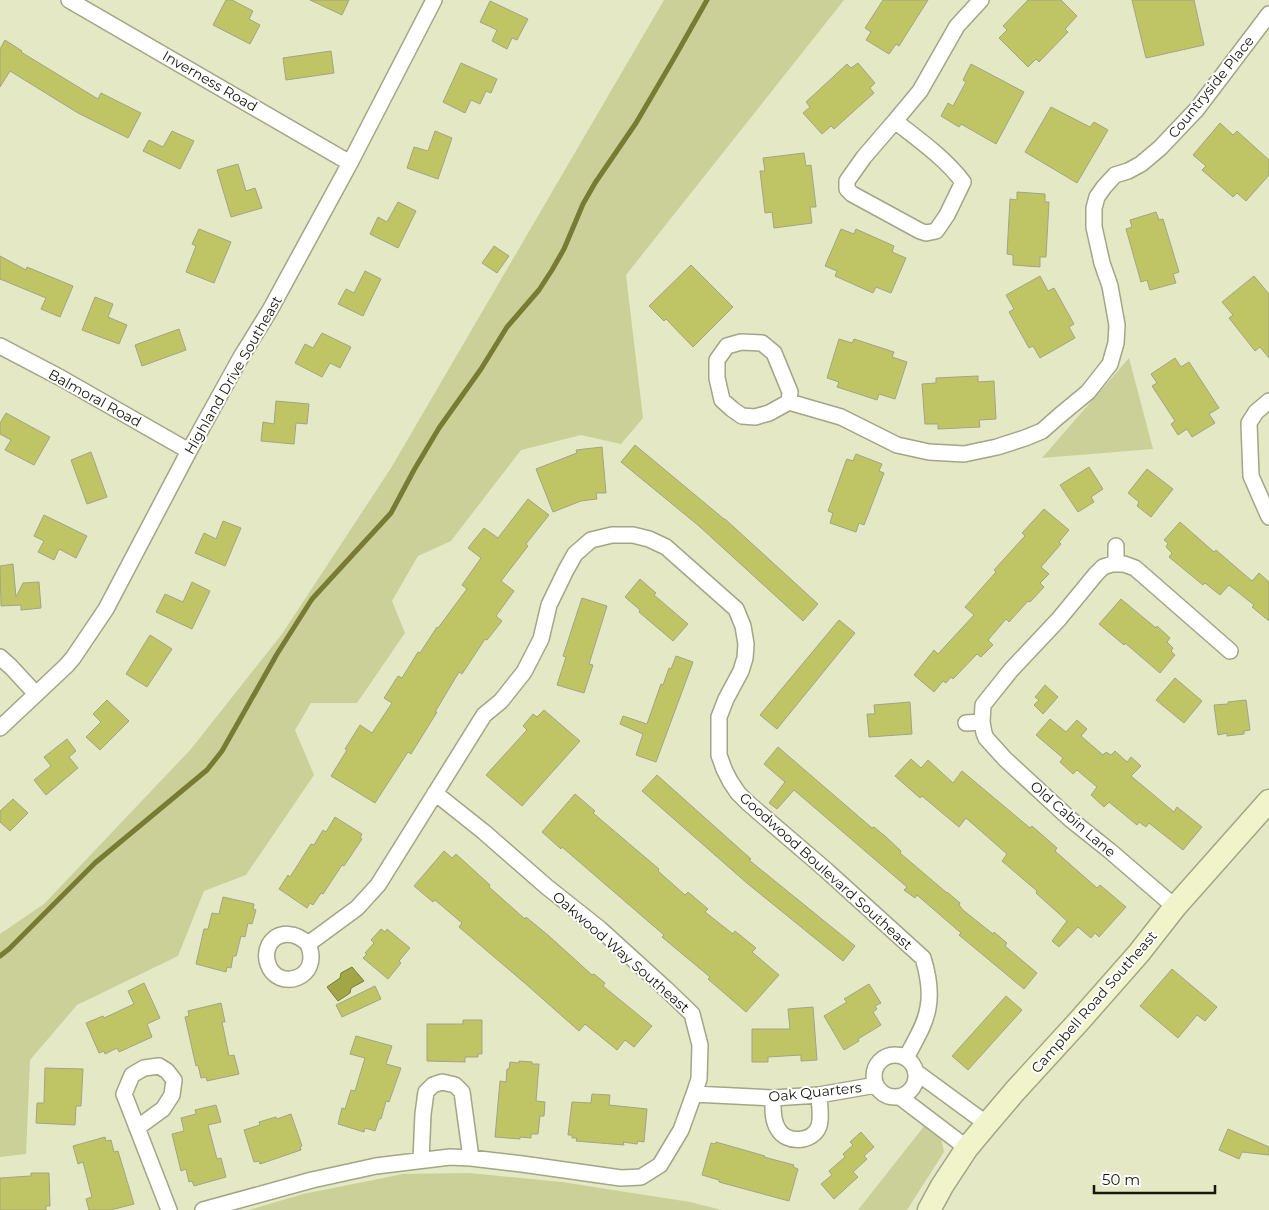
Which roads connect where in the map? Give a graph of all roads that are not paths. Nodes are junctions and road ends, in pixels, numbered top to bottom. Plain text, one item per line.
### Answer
1 (69, 0) edge
2 (434, 0) edge
3 (981, 0) edge
4 (1269, 14) edge
5 (895, 121) junction
6 (350, 163) junction
7 (0, 346) edge
8 (1269, 400) edge
9 (789, 402) junction
10 (188, 451) junction
11 (1269, 517) edge
12 (1116, 546) dead end
13 (1116, 564) junction
14 (1230, 651) dead end
15 (0, 657) edge
16 (36, 694) junction
17 (982, 722) junction
18 (966, 723) dead end
19 (0, 728) edge
20 (436, 793) junction
21 (1269, 801) edge
22 (1175, 906) junction
23 (308, 944) dead end
24 (906, 1058) junction
25 (916, 1072) junction
26 (876, 1085) junction
27 (694, 1094) junction
28 (819, 1095) junction
29 (900, 1097) junction
30 (773, 1098) junction
31 (987, 1124) junction
32 (137, 1128) dead end
33 (967, 1148) junction
34 (471, 1158) junction
35 (422, 1160) junction
36 (169, 1210) edge
37 (203, 1210) edge
38 (928, 1210) edge

1 - 6 street, Inverness Road
2 - 6 street, Highland Drive Southeast
3 - 5 street
4 - 9 street, Countryside Place
5 - 5 street
6 - 10 street, Highland Drive Southeast
7 - 10 street, Balmoral Road
8 - 11 street
9 - 9 street
10 - 16 street, Highland Drive Southeast
12 - 13 street
13 - 14 street
13 - 17 street
15 - 16 street
16 - 19 street, Highland Drive Southeast
17 - 18 street
17 - 22 street, Old Cabin Lane
20 - 23 street, Goodwood Boulevard Southeast
20 - 24 street, Goodwood Boulevard Southeast
20 - 27 street, Oakwood Way Southeast
21 - 22 street, Campbell Road Southeast
22 - 31 street, Campbell Road Southeast
24 - 25 street
24 - 26 street, Oak Quarters
25 - 29 street
25 - 31 street
26 - 28 street, Oak Quarters
26 - 29 street, Oak Quarters
27 - 30 street, Oak Quarters
27 - 34 street, Oakwood Way Southeast
28 - 30 street, Oak Quarters
28 - 30 street
29 - 33 street, Oak Quarters
31 - 33 street, Campbell Road Southeast
32 - 36 street
33 - 38 street, Campbell Road Southeast
34 - 35 street, Oakwood Way Southeast
34 - 35 street
35 - 37 street, Oakwood Way Southeast

